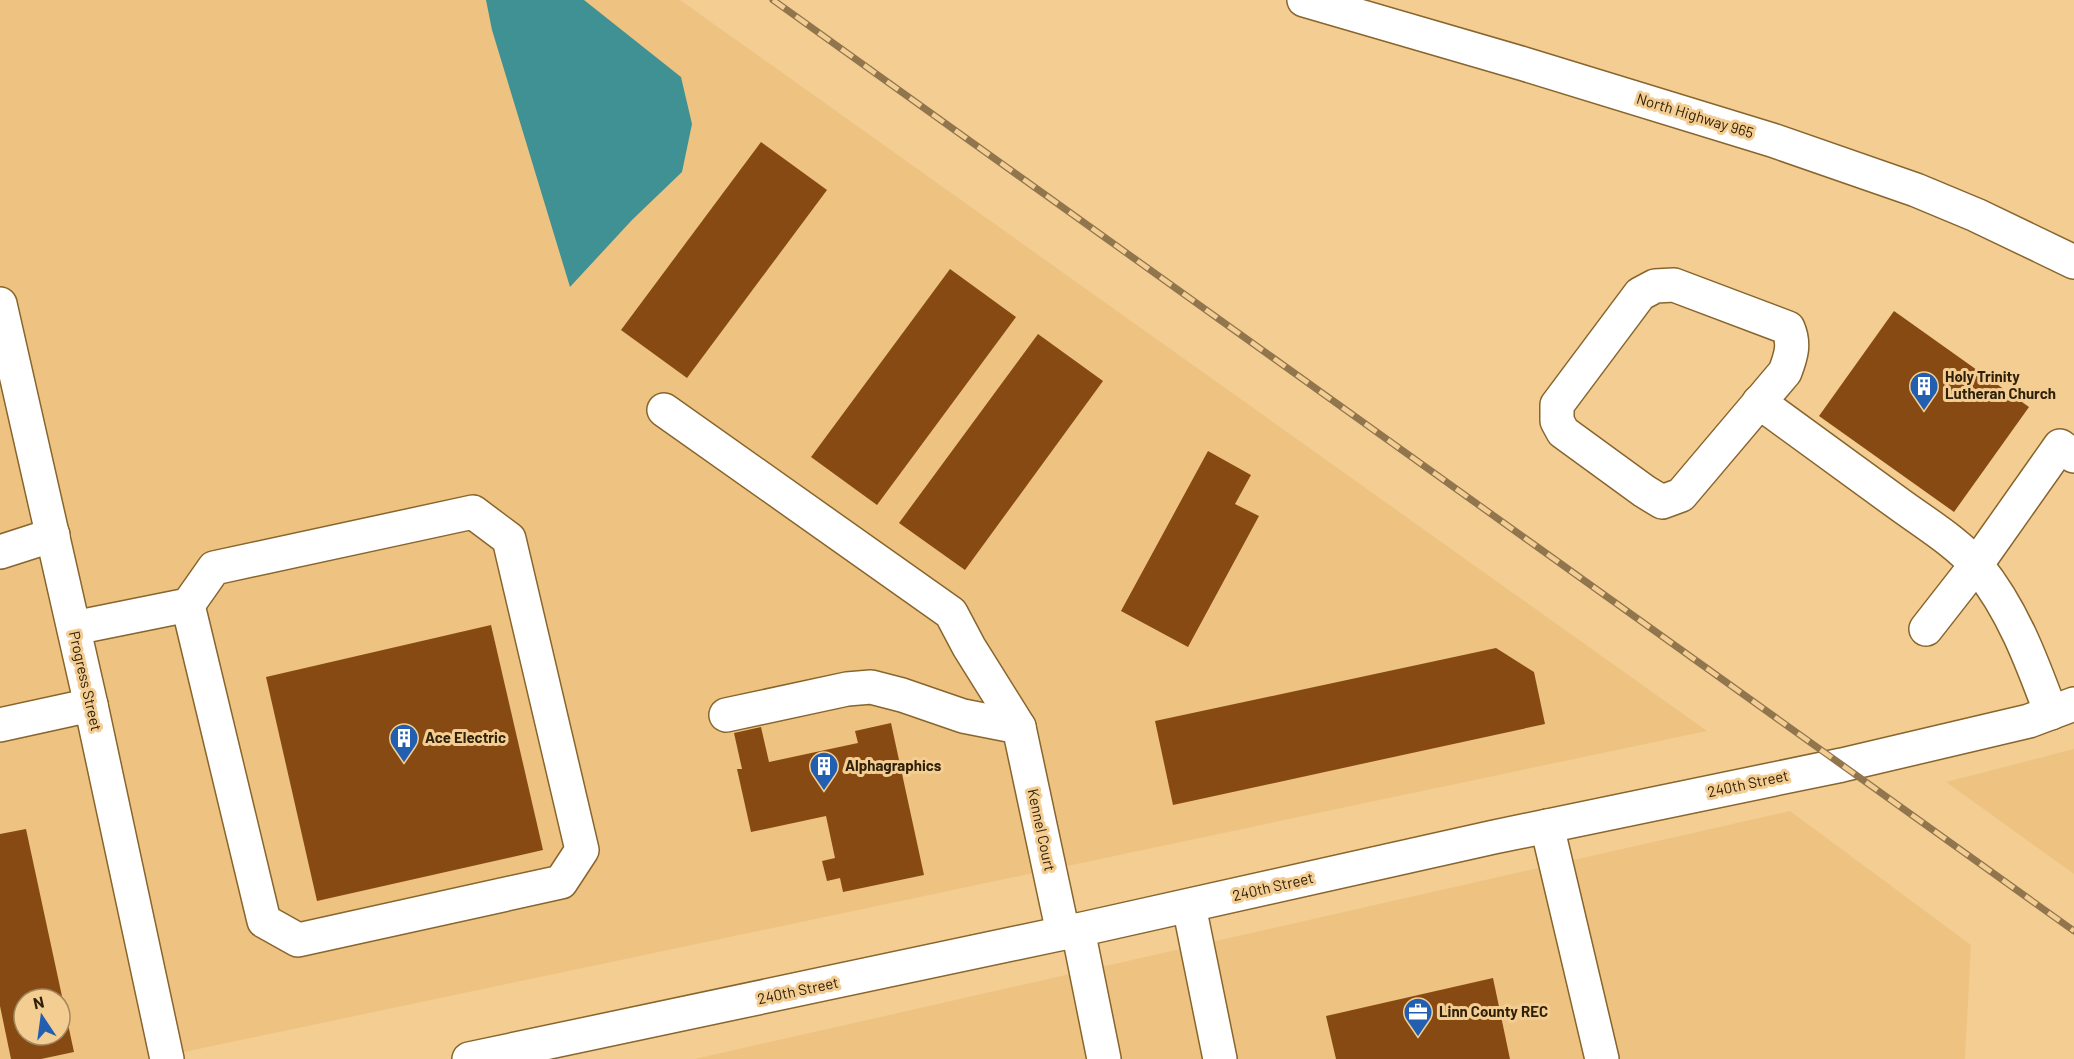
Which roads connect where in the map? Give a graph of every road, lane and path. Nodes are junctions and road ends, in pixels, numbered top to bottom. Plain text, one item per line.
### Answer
1 (1304, 0) edge
2 (2074, 262) edge
3 (0, 304) edge
4 (1760, 402) junction
5 (664, 410) dead end
6 (2074, 456) edge
7 (53, 536) junction
8 (0, 552) edge
9 (1976, 565) junction
10 (188, 605) junction
11 (74, 628) junction
12 (1926, 629) dead end
13 (91, 705) junction
14 (2062, 709) edge
15 (726, 715) dead end
16 (0, 725) edge
17 (1019, 728) junction
18 (1546, 826) junction
19 (1189, 906) junction
20 (1070, 932) junction
21 (167, 1059) edge
22 (469, 1059) edge
23 (1104, 1059) edge
24 (1220, 1059) edge
25 (1602, 1059) edge

1 - 2 street, North Highway 965
3 - 7 street, Progress Street
4 - 4 street
4 - 9 street
5 - 17 street, Kennel Court
6 - 9 street
7 - 8 street
7 - 11 street, Progress Street
9 - 12 street
9 - 14 street
10 - 10 street
10 - 11 street
11 - 13 street, Progress Street
13 - 16 street
13 - 21 street, Progress Street
14 - 18 street, 240th Street
15 - 17 street
17 - 20 street, Kennel Court
18 - 19 street, 240th Street
18 - 25 street
19 - 20 street, 240th Street
19 - 24 street
20 - 22 street, 240th Street
20 - 23 street, Kennel Court

